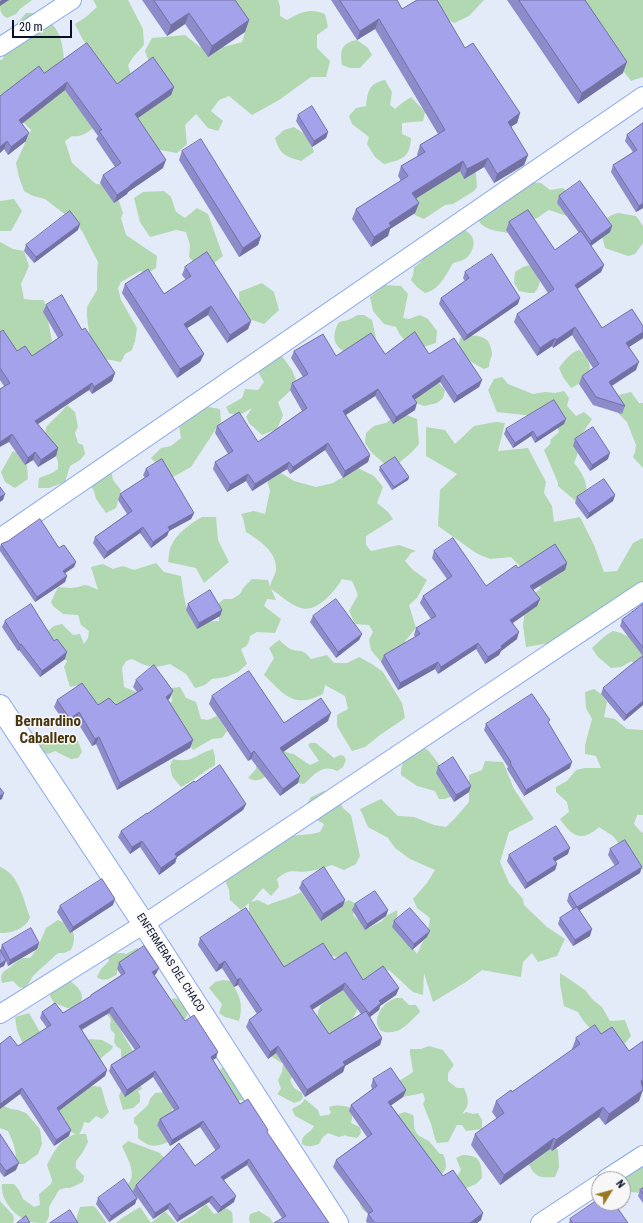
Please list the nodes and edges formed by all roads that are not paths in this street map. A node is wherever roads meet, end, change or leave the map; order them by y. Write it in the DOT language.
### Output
graph roads {
  1 [pos="72,0"];
  2 [pos="0,47"];
  3 [pos="643,96"];
  4 [pos="0,538"];
  5 [pos="643,591"];
  6 [pos="0,706"];
  7 [pos="144,924"];
  8 [pos="0,1014"];
  9 [pos="643,1155"];
  10 [pos="618,1171"];
  11 [pos="591,1189"];
  12 [pos="337,1223"];
  13 [pos="540,1223"];
  1 -- 2 [label="street"];
  3 -- 4 [label="street"];
  5 -- 7 [label="street"];
  6 -- 7 [label="main road, ENFERMERAS DEL CHACO"];
  7 -- 8 [label="street"];
  7 -- 12 [label="main road, ENFERMERAS DEL CHACO"];
  9 -- 10 [label="street"];
  11 -- 13 [label="street"];
}
